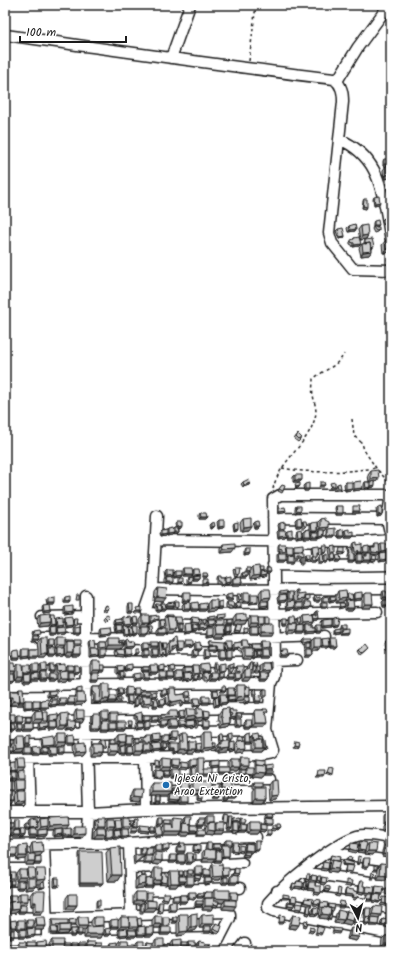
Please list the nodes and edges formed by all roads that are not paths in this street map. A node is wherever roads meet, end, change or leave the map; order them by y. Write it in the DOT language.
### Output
graph roads {
  1 [pos="190,5"];
  2 [pos="389,5"];
  3 [pos="5,35"];
  4 [pos="171,58"];
  5 [pos="337,81"];
  6 [pos="339,139"];
  7 [pos="389,216"];
  8 [pos="391,241"];
  9 [pos="391,270"];
  10 [pos="391,496"];
  11 [pos="157,516"];
  12 [pos="273,518"];
  13 [pos="387,519"];
  14 [pos="391,537"];
  15 [pos="157,540"];
  16 [pos="391,540"];
  17 [pos="273,542"];
  18 [pos="273,565"];
  19 [pos="391,565"];
  20 [pos="153,589"];
  21 [pos="274,589"];
  22 [pos="391,590"];
  23 [pos="86,596"];
  24 [pos="377,612"];
  25 [pos="273,613"];
  26 [pos="86,616"];
  27 [pos="41,617"];
  28 [pos="324,636"];
  29 [pos="40,638"];
  30 [pos="86,638"];
  31 [pos="274,638"];
  32 [pos="297,660"];
  33 [pos="5,661"];
  34 [pos="86,661"];
  35 [pos="275,662"];
  36 [pos="271,683"];
  37 [pos="86,685"];
  38 [pos="5,686"];
  39 [pos="268,708"];
  40 [pos="84,710"];
  41 [pos="5,711"];
  42 [pos="267,730"];
  43 [pos="85,733"];
  44 [pos="5,734"];
  45 [pos="87,758"];
  46 [pos="145,758"];
  47 [pos="5,759"];
  48 [pos="28,759"];
  49 [pos="269,779"];
  50 [pos="146,781"];
  51 [pos="391,806"];
  52 [pos="146,809"];
  53 [pos="5,812"];
  54 [pos="30,812"];
  55 [pos="88,812"];
  56 [pos="256,837"];
  57 [pos="391,838"];
  58 [pos="86,843"];
  59 [pos="129,843"];
  60 [pos="44,844"];
  61 [pos="5,845"];
  62 [pos="327,852"];
  63 [pos="391,861"];
  64 [pos="242,863"];
  65 [pos="130,868"];
  66 [pos="5,869"];
  67 [pos="45,869"];
  68 [pos="301,872"];
  69 [pos="391,885"];
  70 [pos="240,888"];
  71 [pos="131,891"];
  72 [pos="278,891"];
  73 [pos="5,892"];
  74 [pos="45,892"];
  75 [pos="391,908"];
  76 [pos="131,915"];
  77 [pos="5,917"];
  78 [pos="47,918"];
  79 [pos="391,934"];
  80 [pos="220,938"];
  81 [pos="5,942"];
  82 [pos="47,946"];
  83 [pos="213,951"];
  1 -- 4 [label="street"];
  2 -- 5 [label="street"];
  3 -- 4 [label="street"];
  4 -- 5 [label="street"];
  5 -- 6 [label="street"];
  6 -- 7 [label="street"];
  6 -- 9 [label="street"];
  7 -- 8 [label="street"];
  10 -- 12 [label="street"];
  10 -- 13 [label="street"];
  11 -- 15 [label="street"];
  12 -- 13 [label="street"];
  12 -- 17 [label="street"];
  13 -- 14 [label="street"];
  15 -- 17 [label="street"];
  15 -- 20 [label="street"];
  16 -- 17 [label="street"];
  17 -- 18 [label="street"];
  18 -- 19 [label="street"];
  18 -- 21 [label="street"];
  20 -- 21 [label="street"];
  20 -- 25 [label="street"];
  21 -- 22 [label="street"];
  21 -- 25 [label="street"];
  23 -- 26 [label="street"];
  24 -- 25 [label="street"];
  25 -- 31 [label="street"];
  26 -- 27 [label="street"];
  26 -- 30 [label="street"];
  28 -- 31 [label="street"];
  29 -- 30 [label="street"];
  30 -- 31 [label="street"];
  30 -- 34 [label="street"];
  31 -- 35 [label="street"];
  32 -- 35 [label="street"];
  33 -- 34 [label="street"];
  34 -- 35 [label="street"];
  34 -- 37 [label="street"];
  35 -- 36 [label="street"];
  36 -- 37 [label="street"];
  36 -- 39 [label="street"];
  37 -- 38 [label="street"];
  37 -- 40 [label="street"];
  39 -- 40 [label="street"];
  39 -- 42 [label="street"];
  40 -- 41 [label="street"];
  40 -- 43 [label="street"];
  42 -- 43 [label="street"];
  42 -- 46 [label="street"];
  43 -- 44 [label="street"];
  43 -- 45 [label="street"];
  45 -- 46 [label="street"];
  45 -- 48 [label="street"];
  45 -- 55 [label="street"];
  46 -- 50 [label="street"];
  47 -- 48 [label="street"];
  48 -- 54 [label="street"];
  49 -- 50 [label="street"];
  50 -- 52 [label="street"];
  51 -- 52 [label="street"];
  52 -- 55 [label="street"];
  53 -- 54 [label="street"];
  54 -- 55 [label="street"];
  55 -- 58 [label="street"];
  56 -- 59 [label="street"];
  57 -- 62 [label="street"];
  58 -- 59 [label="street"];
  58 -- 60 [label="street"];
  59 -- 65 [label="street"];
  60 -- 61 [label="street"];
  60 -- 67 [label="street"];
  62 -- 63 [label="street"];
  62 -- 68 [label="street"];
  64 -- 65 [label="street"];
  65 -- 71 [label="street"];
  66 -- 67 [label="street"];
  67 -- 74 [label="street"];
  68 -- 69 [label="street"];
  68 -- 72 [label="street"];
  70 -- 71 [label="street"];
  71 -- 76 [label="street"];
  72 -- 75 [label="street"];
  72 -- 79 [label="street"];
  73 -- 74 [label="street"];
  74 -- 78 [label="street"];
  76 -- 78 [label="street"];
  76 -- 80 [label="street"];
  77 -- 78 [label="street"];
  78 -- 82 [label="street"];
  80 -- 82 [label="street"];
  80 -- 83 [label="street"];
  81 -- 82 [label="street"];
}
